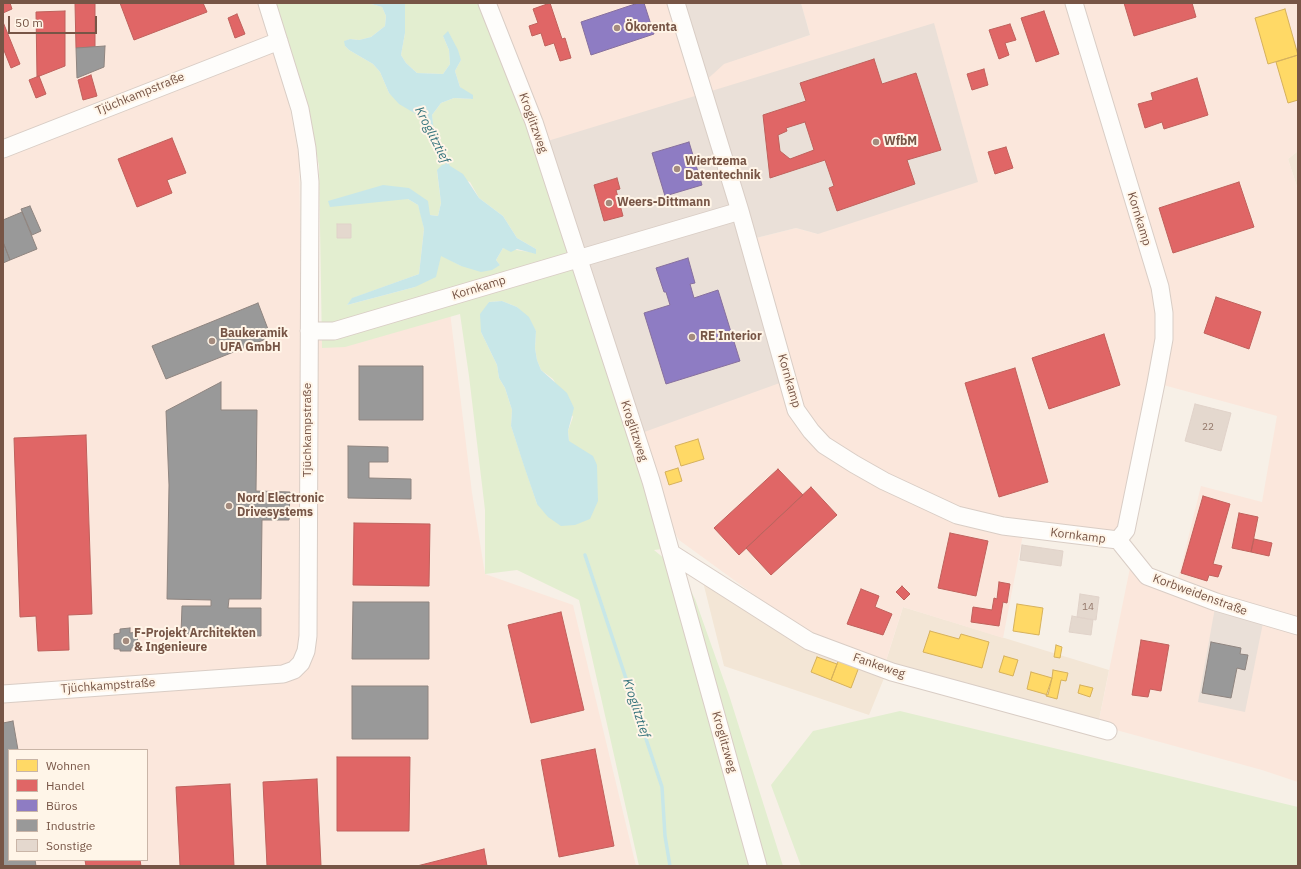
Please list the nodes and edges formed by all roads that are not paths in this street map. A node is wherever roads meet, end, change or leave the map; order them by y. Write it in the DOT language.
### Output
graph roads {
  1 [pos="267,3"];
  2 [pos="487,3"];
  3 [pos="676,3"];
  4 [pos="1074,3"];
  5 [pos="279,41"];
  6 [pos="3,149"];
  7 [pos="740,211"];
  8 [pos="577,258"];
  9 [pos="309,331"];
  10 [pos="1118,540"];
  11 [pos="671,553"];
  12 [pos="1298,626"];
  13 [pos="3,694"];
  14 [pos="1108,731"];
  15 [pos="758,866"];
  1 -- 5 [label="street, Tjüchkampstraße"];
  2 -- 8 [label="street, Kroglitzweg"];
  3 -- 7 [label="street, Kornkamp"];
  4 -- 10 [label="street, Kornkamp"];
  5 -- 6 [label="street, Tjüchkampstraße"];
  5 -- 9 [label="street, Tjüchkampstraße"];
  7 -- 8 [label="street, Kornkamp"];
  7 -- 10 [label="street, Kornkamp"];
  8 -- 9 [label="street, Kornkamp"];
  8 -- 11 [label="street, Kroglitzweg"];
  9 -- 13 [label="street, Tjüchkampstraße"];
  10 -- 12 [label="street, Korbweidenstraße"];
  11 -- 14 [label="street, Fankeweg"];
  11 -- 15 [label="street, Kroglitzweg"];
}
